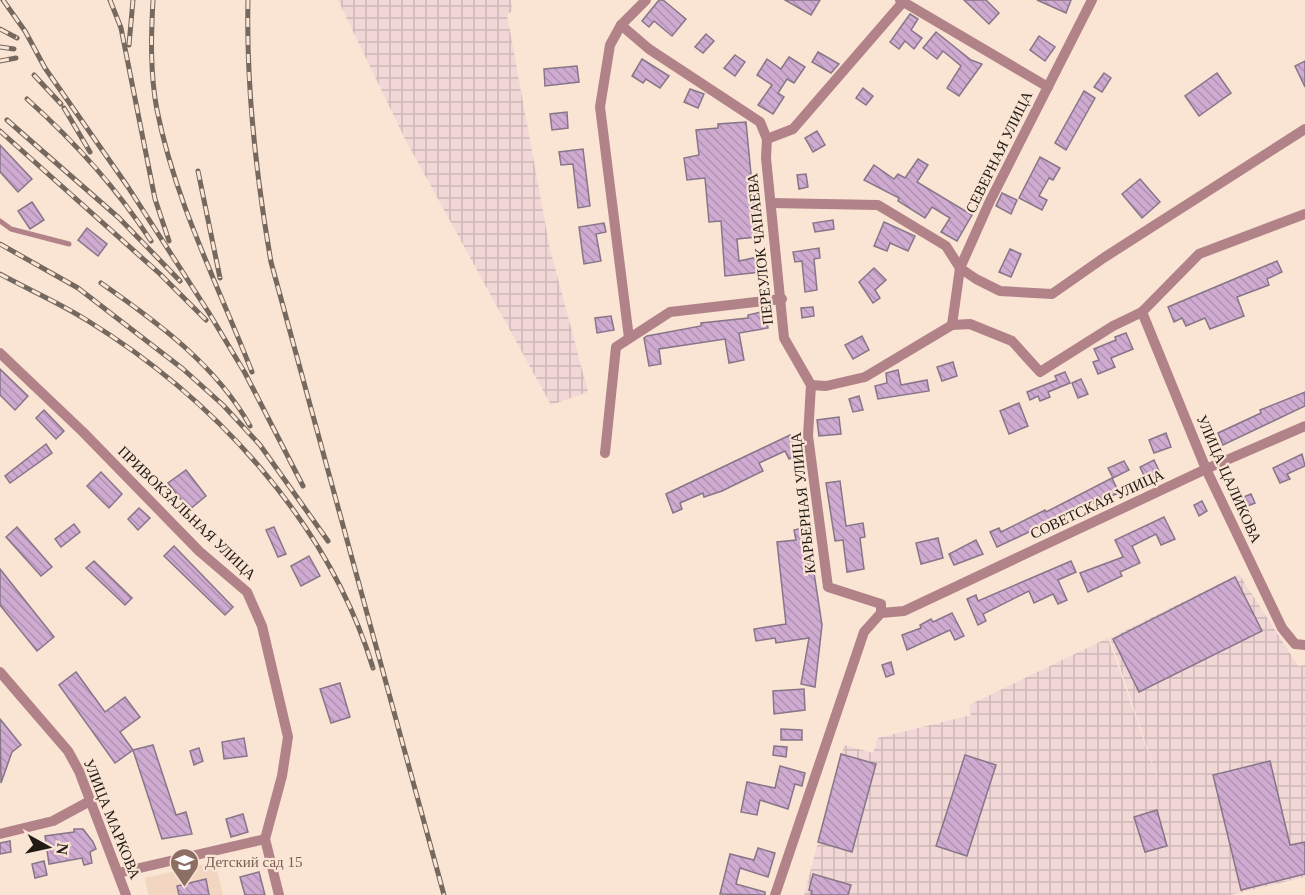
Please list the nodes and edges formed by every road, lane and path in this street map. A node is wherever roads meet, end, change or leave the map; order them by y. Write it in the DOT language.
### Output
graph roads {
  1 [pos="646,0"];
  2 [pos="1092,0"];
  3 [pos="902,1"];
  4 [pos="621,25"];
  5 [pos="1048,87"];
  6 [pos="1305,129"];
  7 [pos="767,139"];
  8 [pos="771,203"];
  9 [pos="1305,214"];
  10 [pos="0,220"];
  11 [pos="69,244"];
  12 [pos="960,268"];
  13 [pos="782,299"];
  14 [pos="1142,312"];
  15 [pos="952,325"];
  16 [pos="629,339"];
  17 [pos="0,353"];
  18 [pos="811,384"];
  19 [pos="1305,426"];
  20 [pos="605,453"];
  21 [pos="1206,469"];
  22 [pos="880,613"];
  23 [pos="1305,645"];
  24 [pos="0,672"];
  25 [pos="90,801"];
  26 [pos="0,834"];
  27 [pos="265,839"];
  28 [pos="118,873"];
  29 [pos="126,895"];
  30 [pos="279,895"];
  31 [pos="775,895"];
  1 -- 4 [label="street"];
  2 -- 5 [label="street, СЕВЕРНАЯ УЛИЦА"];
  3 -- 5 [label="street"];
  3 -- 7 [label="street"];
  4 -- 7 [label="street"];
  4 -- 16 [label="street"];
  5 -- 12 [label="street, СЕВЕРНАЯ УЛИЦА"];
  6 -- 12 [label="street"];
  7 -- 8 [label="street, ПЕРЕУЛОК ЧАПАЕВА"];
  8 -- 12 [label="street"];
  8 -- 13 [label="street, ПЕРЕУЛОК ЧАПАЕВА"];
  9 -- 14 [label="street"];
  10 -- 11 [label="lane"];
  12 -- 15 [label="street, СЕВЕРНАЯ УЛИЦА"];
  13 -- 16 [label="street"];
  13 -- 18 [label="street, ПЕРЕУЛОК ЧАПАЕВА"];
  14 -- 15 [label="street"];
  14 -- 21 [label="street, УЛИЦА ЦАЛИКОВА"];
  15 -- 18 [label="street"];
  16 -- 20 [label="street"];
  17 -- 27 [label="street, ПРИВОКЗАЛЬНАЯ УЛИЦА"];
  18 -- 22 [label="street, КАРЬЕРНАЯ УЛИЦА"];
  19 -- 21 [label="street, СОВЕТСКАЯ УЛИЦА"];
  21 -- 22 [label="street, СОВЕТСКАЯ УЛИЦА"];
  21 -- 23 [label="street, УЛИЦА ЦАЛИКОВА"];
  22 -- 31 [label="street"];
  24 -- 25 [label="street, УЛИЦА МАРКОВА"];
  25 -- 26 [label="street"];
  25 -- 28 [label="street, УЛИЦА МАРКОВА"];
  27 -- 28 [label="street"];
  27 -- 30 [label="street, ПРИВОКЗАЛЬНАЯ УЛИЦА"];
  28 -- 29 [label="street, УЛИЦА МАРКОВА"];
}
